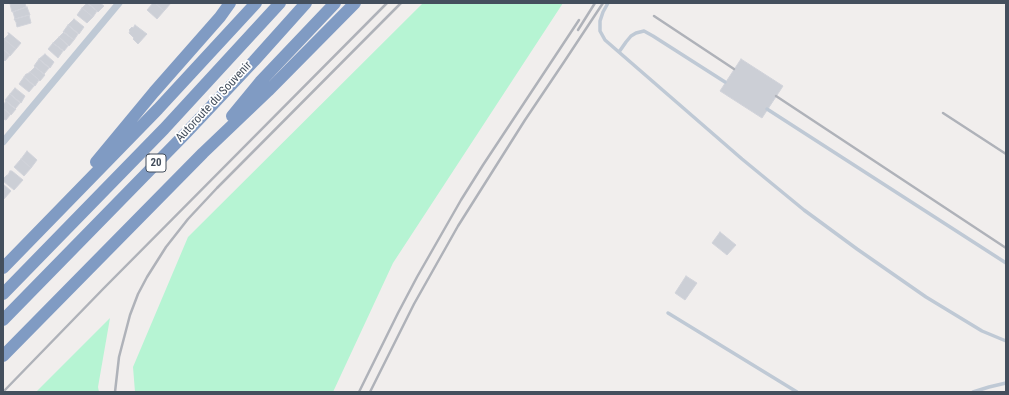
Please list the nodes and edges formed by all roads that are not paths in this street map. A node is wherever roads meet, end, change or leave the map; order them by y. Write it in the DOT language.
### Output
graph roads {
  1 [pos="119,3"];
  2 [pos="230,3"];
  3 [pos="256,3"];
  4 [pos="280,3"];
  5 [pos="306,3"];
  6 [pos="335,3"];
  7 [pos="355,3"];
  8 [pos="608,3"];
  9 [pos="619,52"];
  10 [pos="725,82"];
  11 [pos="767,109"];
  12 [pos="3,142"];
  13 [pos="203,153"];
  14 [pos="50,219"];
  15 [pos="1006,263"];
  16 [pos="3,268"];
  17 [pos="3,294"];
  18 [pos="668,313"];
  19 [pos="3,320"];
  20 [pos="1006,341"];
  21 [pos="3,356"];
  22 [pos="1006,383"];
  23 [pos="989,387"];
  24 [pos="797,392"];
  25 [pos="973,392"];
  26 [pos="984,392"];
  1 -- 12 [label="street"];
  2 -- 14 [label="highway"];
  3 -- 14 [label="highway"];
  4 -- 17 [label="highway, Autoroute du Souvenir / 20"];
  5 -- 19 [label="highway, Autoroute du Souvenir / 20"];
  6 -- 13 [label="highway"];
  7 -- 13 [label="highway"];
  8 -- 9 [label="lane"];
  9 -- 10 [label="lane"];
  9 -- 20 [label="lane"];
  11 -- 15 [label="lane"];
  13 -- 21 [label="highway"];
  14 -- 16 [label="highway"];
  18 -- 24 [label="lane"];
  22 -- 23 [label="lane"];
  23 -- 25 [label="lane"];
  23 -- 26 [label="lane"];
}
